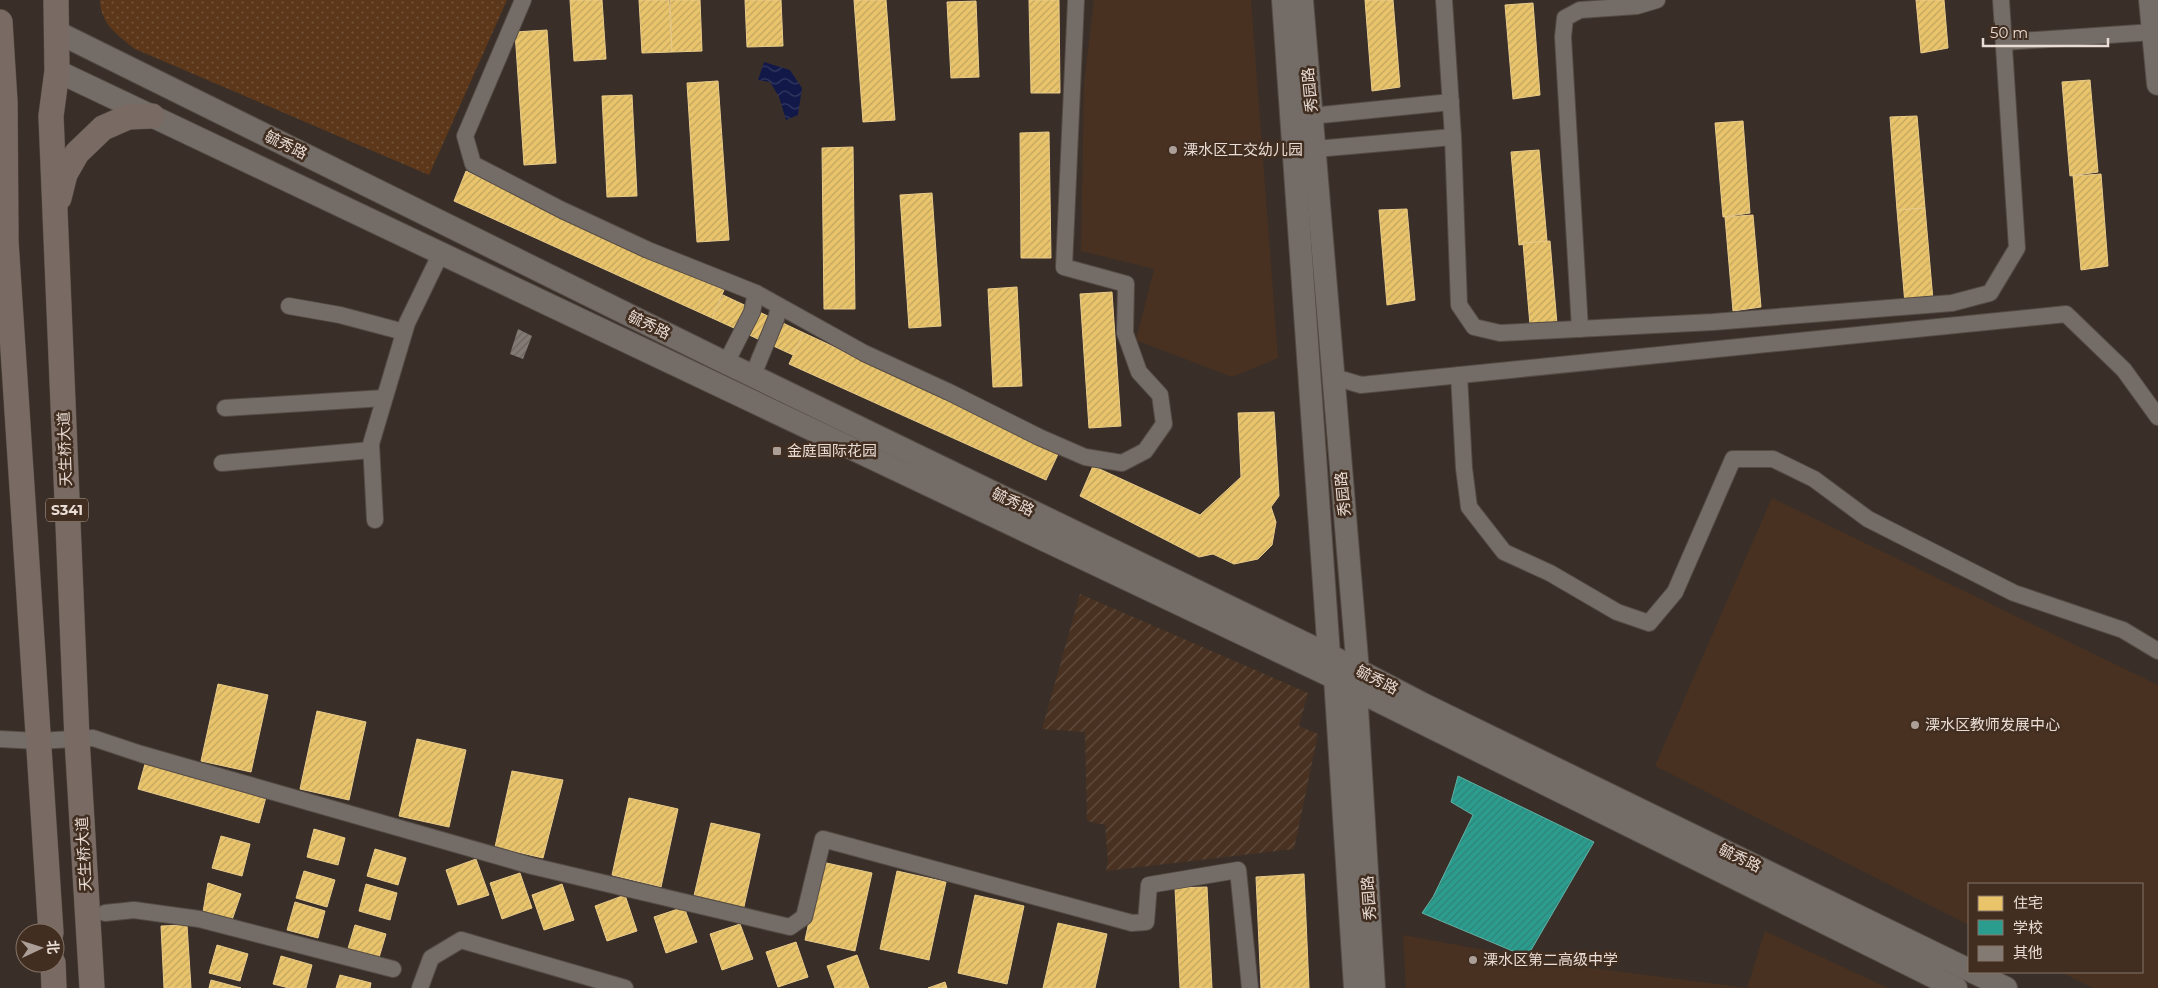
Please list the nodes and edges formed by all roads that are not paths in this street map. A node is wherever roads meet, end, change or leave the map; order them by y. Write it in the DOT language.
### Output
graph roads {
  1 [pos="56,0"];
  2 [pos="523,0"];
  3 [pos="1076,0"];
  4 [pos="1283,0"];
  5 [pos="1302,0"];
  6 [pos="1444,0"];
  7 [pos="1657,0"];
  8 [pos="2001,0"];
  9 [pos="2150,0"];
  10 [pos="0,22"];
  11 [pos="57,32"];
  12 [pos="2153,32"];
  13 [pos="2005,42"];
  14 [pos="57,71"];
  15 [pos="2158,84"];
  16 [pos="1451,102"];
  17 [pos="152,116"];
  18 [pos="1302,116"];
  19 [pos="1453,137"];
  20 [pos="1304,150"];
  21 [pos="55,215"];
  22 [pos="441,254"];
  23 [pos="756,293"];
  24 [pos="289,306"];
  25 [pos="779,306"];
  26 [pos="1580,329"];
  27 [pos="404,332"];
  28 [pos="726,363"];
  29 [pos="753,375"];
  30 [pos="1458,375"];
  31 [pos="1334,377"];
  32 [pos="384,398"];
  33 [pos="226,408"];
  34 [pos="2158,417"];
  35 [pos="371,450"];
  36 [pos="222,463"];
  37 [pos="375,520"];
  38 [pos="2158,651"];
  39 [pos="1329,655"];
  40 [pos="1334,678"];
  41 [pos="1357,681"];
  42 [pos="0,739"];
  43 [pos="77,739"];
  44 [pos="37,741"];
  45 [pos="105,913"];
  46 [pos="49,923"];
  47 [pos="394,970"];
  48 [pos="1968,970"];
  49 [pos="53,973"];
  50 [pos="1975,973"];
  51 [pos="54,988"];
  52 [pos="92,988"];
  53 [pos="420,988"];
  54 [pos="625,988"];
  55 [pos="1250,988"];
  56 [pos="1356,988"];
  57 [pos="1374,988"];
  58 [pos="1956,988"];
  59 [pos="2006,988"];
  1 -- 11 [label="main road, 天生桥大道"];
  2 -- 23 [label="street"];
  3 -- 25 [label="street"];
  4 -- 18 [label="street, 秀园路"];
  5 -- 18 [label="street, 秀园路"];
  6 -- 16 [label="street"];
  7 -- 26 [label="street"];
  8 -- 13 [label="street"];
  9 -- 12 [label="street"];
  10 -- 44 [label="main road, S341"];
  11 -- 14 [label="main road, 天生桥大道 / S341"];
  11 -- 28 [label="street, 毓秀路"];
  12 -- 13 [label="street"];
  12 -- 15 [label="street"];
  13 -- 26 [label="street"];
  14 -- 17 [label="street, 毓秀路"];
  14 -- 21 [label="main road, 天生桥大道 / S341"];
  16 -- 18 [label="street"];
  16 -- 19 [label="street"];
  17 -- 21 [label="main road"];
  17 -- 22 [label="street, 毓秀路"];
  18 -- 20 [label="street, 秀园路"];
  19 -- 20 [label="street"];
  19 -- 26 [label="street"];
  20 -- 31 [label="street, 秀园路"];
  20 -- 39 [label="street, 秀园路"];
  21 -- 43 [label="main road, 天生桥大道 / S341"];
  22 -- 27 [label="street"];
  22 -- 40 [label="street, 毓秀路"];
  23 -- 25 [label="street"];
  23 -- 28 [label="street"];
  24 -- 27 [label="street"];
  25 -- 29 [label="street"];
  27 -- 32 [label="street"];
  28 -- 29 [label="street, 毓秀路"];
  29 -- 39 [label="street, 毓秀路"];
  30 -- 31 [label="street"];
  30 -- 34 [label="street"];
  30 -- 38 [label="street"];
  31 -- 41 [label="street, 秀园路"];
  32 -- 33 [label="street"];
  32 -- 35 [label="street"];
  35 -- 36 [label="street"];
  35 -- 37 [label="street"];
  39 -- 40 [label="street, 秀园路"];
  39 -- 41 [label="street, 毓秀路"];
  40 -- 41 [label="street, 毓秀路"];
  40 -- 56 [label="street, 秀园路"];
  41 -- 48 [label="street, 毓秀路"];
  41 -- 57 [label="street, 秀园路"];
  41 -- 58 [label="street, 毓秀路"];
  42 -- 44 [label="street"];
  43 -- 44 [label="street"];
  43 -- 52 [label="main road, 天生桥大道 / S341"];
  43 -- 55 [label="street"];
  44 -- 46 [label="main road, S341"];
  45 -- 47 [label="street"];
  49 -- 51 [label="main road"];
  50 -- 59 [label="street, 毓秀路"];
  53 -- 54 [label="street"];
}
